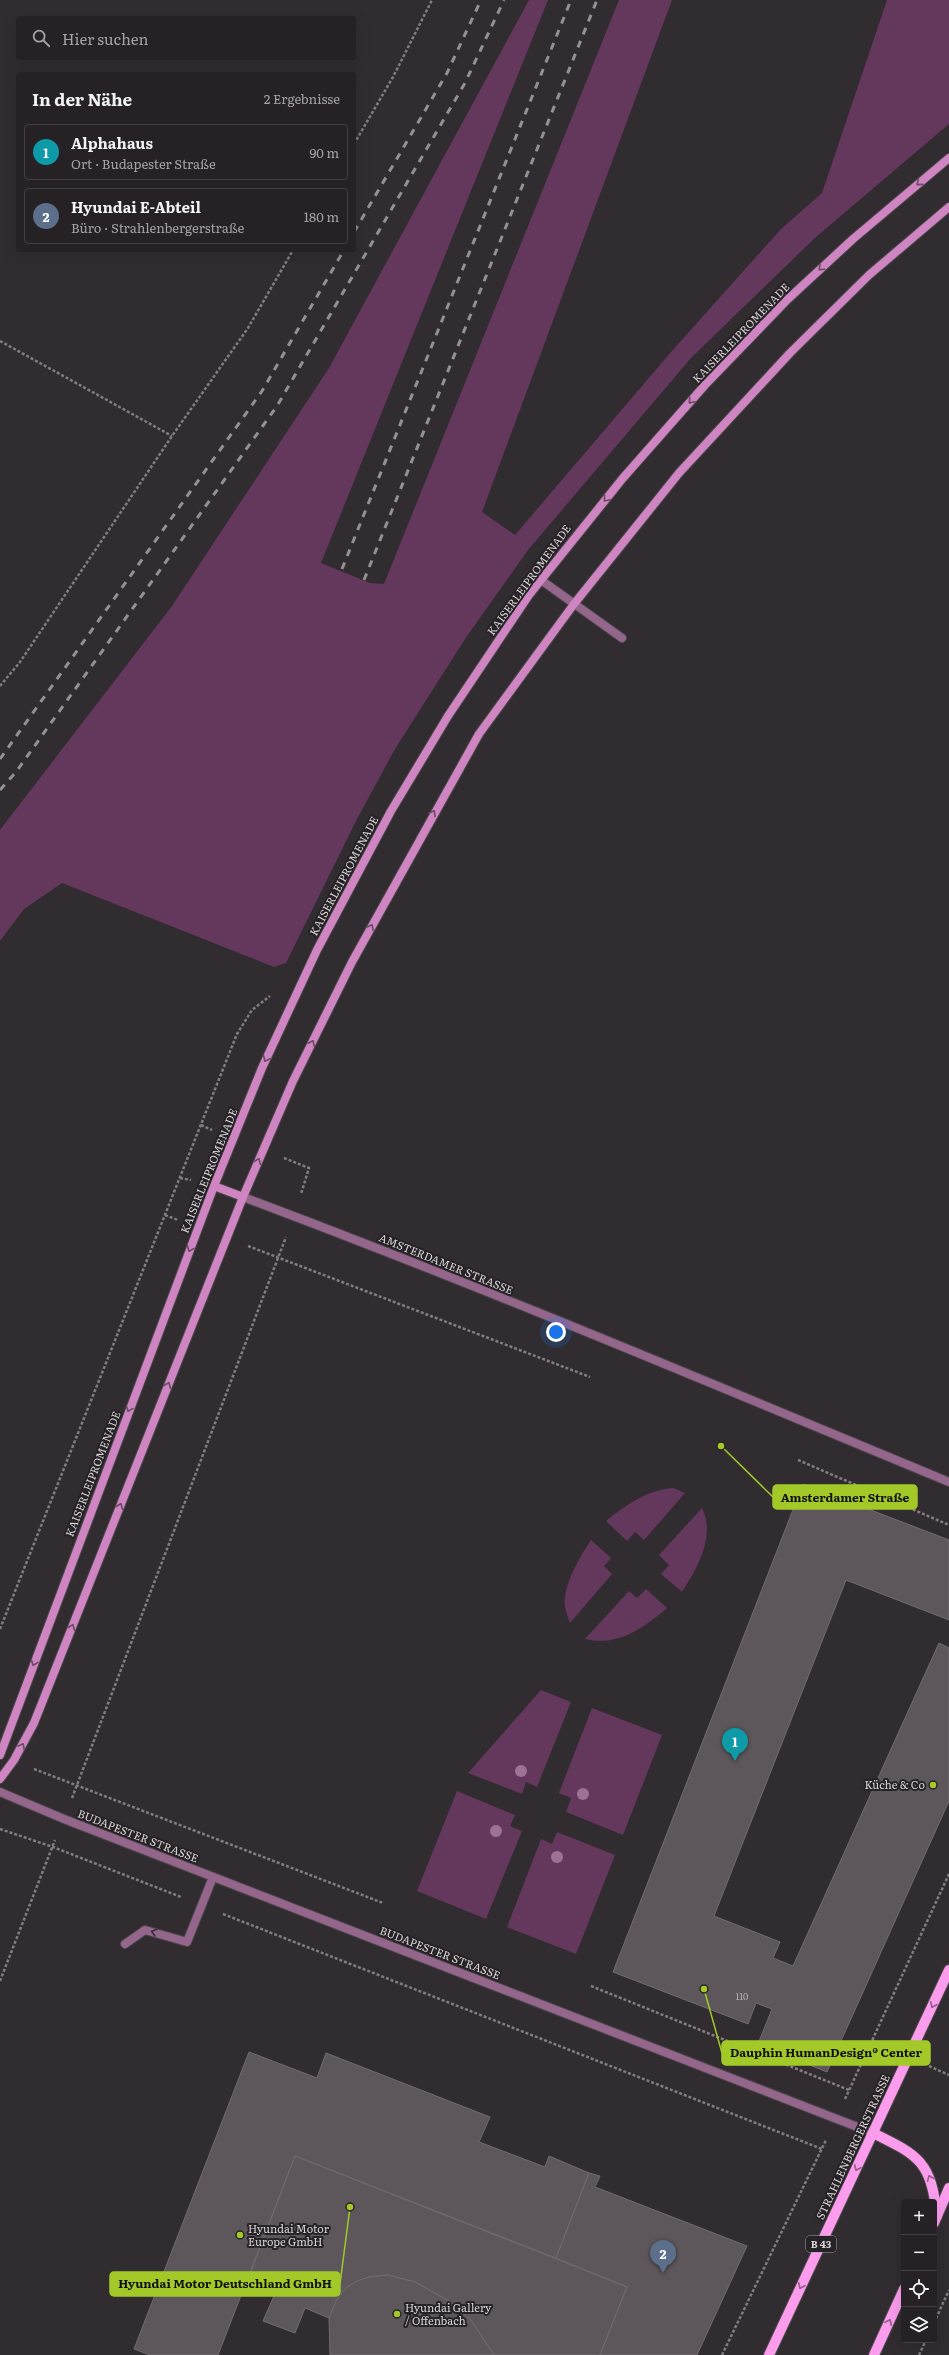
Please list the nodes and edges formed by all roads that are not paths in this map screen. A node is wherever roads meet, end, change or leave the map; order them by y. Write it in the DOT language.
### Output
graph roads {
  1 [pos="949,158"];
  2 [pos="949,207"];
  3 [pos="541,580"];
  4 [pos="574,604"];
  5 [pos="622,638"];
  6 [pos="214,1186"];
  7 [pos="243,1197"];
  8 [pos="949,1482"];
  9 [pos="0,1755"];
  10 [pos="0,1779"];
  11 [pos="0,1792"];
  12 [pos="213,1877"];
  13 [pos="125,1944"];
  14 [pos="949,1970"];
  15 [pos="873,2133"];
  16 [pos="949,2188"];
  17 [pos="934,2199"];
  18 [pos="937,2215"];
  19 [pos="901,2296"];
  20 [pos="769,2355"];
  21 [pos="874,2355"];
  1 -- 3 [label="main road, KAISERLEIPROMENADE, one-way"];
  2 -- 4 [label="main road"];
  3 -- 4 [label="street"];
  3 -- 6 [label="main road, KAISERLEIPROMENADE, one-way"];
  4 -- 5 [label="street"];
  7 -- 4 [label="main road, one-way"];
  6 -- 7 [label="main road"];
  6 -- 9 [label="main road, KAISERLEIPROMENADE, one-way"];
  7 -- 8 [label="street, AMSTERDAMER STRASSE"];
  10 -- 7 [label="main road, one-way"];
  11 -- 12 [label="street, BUDAPESTER STRASSE"];
  12 -- 13 [label="street, one-way"];
  12 -- 15 [label="street, BUDAPESTER STRASSE"];
  14 -- 15 [label="main road, STRAHLENBERGERSTRASSE / B 43, one-way"];
  17 -- 15 [label="main road, one-way"];
  15 -- 20 [label="main road, STRAHLENBERGERSTRASSE / B 43, one-way"];
  16 -- 18 [label="main road"];
  21 -- 19 [label="main road, one-way"];
}
